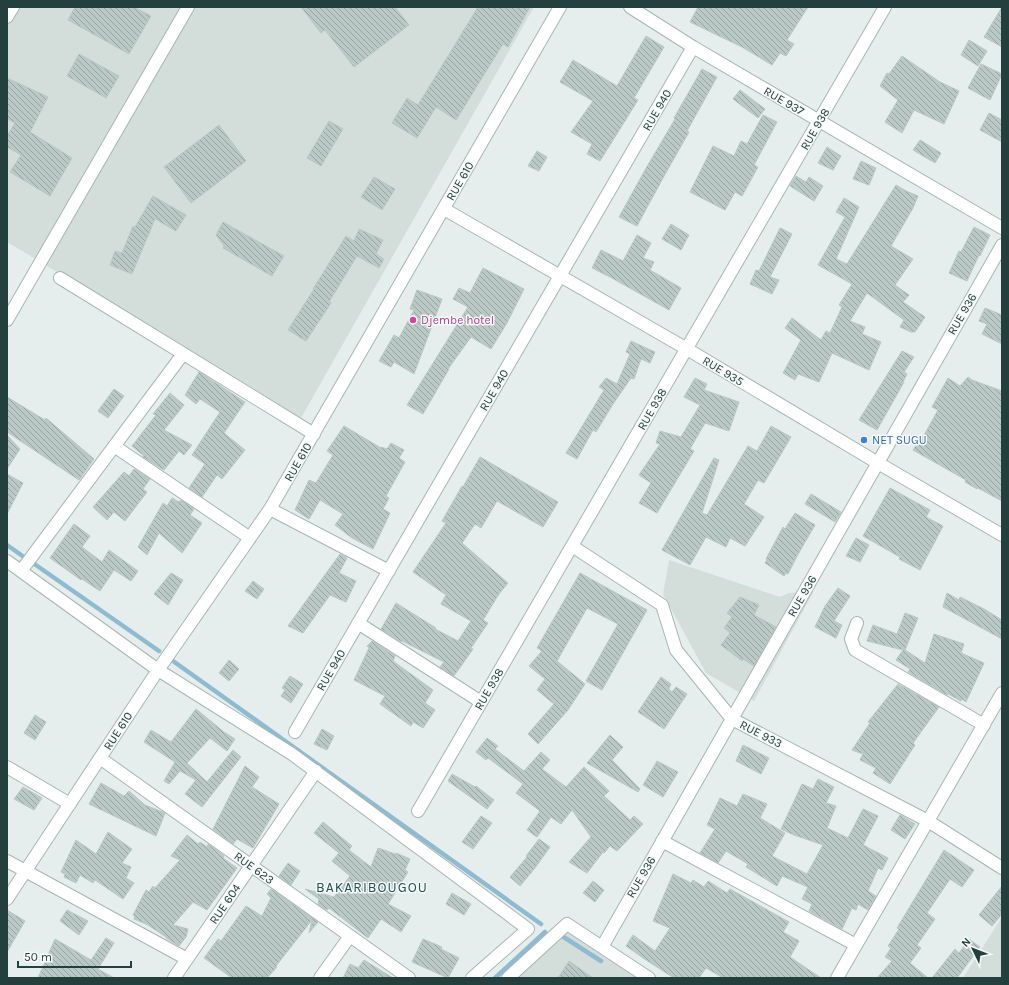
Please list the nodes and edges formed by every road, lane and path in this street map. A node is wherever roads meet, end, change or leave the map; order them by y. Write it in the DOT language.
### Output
graph roads {
  1 [pos="13,7"];
  2 [pos="188,7"];
  3 [pos="560,7"];
  4 [pos="630,7"];
  5 [pos="885,7"];
  6 [pos="7,17"];
  7 [pos="693,47"];
  8 [pos="819,121"];
  9 [pos="444,209"];
  10 [pos="1002,228"];
  11 [pos="1002,245"];
  12 [pos="560,276"];
  13 [pos="60,278"];
  14 [pos="7,320"];
  15 [pos="687,349"];
  16 [pos="183,354"];
  17 [pos="314,434"];
  18 [pos="114,446"];
  19 [pos="878,463"];
  20 [pos="270,509"];
  21 [pos="1002,535"];
  22 [pos="250,538"];
  23 [pos="572,546"];
  24 [pos="7,561"];
  25 [pos="21,571"];
  26 [pos="389,571"];
  27 [pos="358,623"];
  28 [pos="857,623"];
  29 [pos="158,670"];
  30 [pos="1002,693"];
  31 [pos="481,702"];
  32 [pos="732,719"];
  33 [pos="984,725"];
  34 [pos="295,732"];
  35 [pos="100,758"];
  36 [pos="7,767"];
  37 [pos="316,772"];
  38 [pos="70,804"];
  39 [pos="418,811"];
  40 [pos="928,821"];
  41 [pos="662,841"];
  42 [pos="7,861"];
  43 [pos="251,866"];
  44 [pos="1002,868"];
  45 [pos="25,872"];
  46 [pos="7,899"];
  47 [pos="350,936"];
  48 [pos="856,945"];
  49 [pos="602,947"];
  50 [pos="187,959"];
  51 [pos="174,978"];
  52 [pos="320,978"];
  53 [pos="409,978"];
  54 [pos="472,978"];
  55 [pos="508,978"];
  56 [pos="649,978"];
  57 [pos="837,978"];
  1 -- 6 [label="street"];
  2 -- 14 [label="street"];
  3 -- 9 [label="street, RUE 610"];
  4 -- 7 [label="street, RUE 937"];
  5 -- 8 [label="street, RUE 938"];
  7 -- 8 [label="street, RUE 937"];
  7 -- 12 [label="street, RUE 940"];
  8 -- 10 [label="street, RUE 937"];
  8 -- 15 [label="street, RUE 938"];
  9 -- 12 [label="street, RUE 935"];
  9 -- 17 [label="street, RUE 610"];
  11 -- 19 [label="street, RUE 936"];
  12 -- 15 [label="street, RUE 935"];
  12 -- 26 [label="street, RUE 940"];
  13 -- 16 [label="street"];
  15 -- 19 [label="street, RUE 935"];
  15 -- 23 [label="street, RUE 938"];
  16 -- 17 [label="street"];
  16 -- 18 [label="street"];
  17 -- 20 [label="street, RUE 610"];
  18 -- 22 [label="street"];
  18 -- 25 [label="street"];
  19 -- 21 [label="street, RUE 935"];
  19 -- 32 [label="street, RUE 936"];
  20 -- 22 [label="street, RUE 610"];
  20 -- 26 [label="street"];
  22 -- 29 [label="street, RUE 610"];
  23 -- 31 [label="street, RUE 938"];
  23 -- 32 [label="street, RUE 933"];
  24 -- 25 [label="street"];
  25 -- 29 [label="street"];
  26 -- 27 [label="street, RUE 940"];
  27 -- 31 [label="street"];
  27 -- 34 [label="street, RUE 940"];
  28 -- 33 [label="street"];
  29 -- 35 [label="street, RUE 610"];
  29 -- 37 [label="street"];
  30 -- 33 [label="street"];
  31 -- 39 [label="street, RUE 938"];
  32 -- 40 [label="street, RUE 933"];
  32 -- 41 [label="street, RUE 936"];
  33 -- 40 [label="street"];
  35 -- 38 [label="street, RUE 610"];
  35 -- 43 [label="street, RUE 623"];
  36 -- 38 [label="street"];
  37 -- 43 [label="street, RUE 604"];
  37 -- 54 [label="street"];
  38 -- 45 [label="street, RUE 610"];
  40 -- 44 [label="street, RUE 933"];
  40 -- 48 [label="street"];
  41 -- 48 [label="street"];
  41 -- 49 [label="street, RUE 936"];
  42 -- 45 [label="street"];
  43 -- 47 [label="street, RUE 623"];
  43 -- 50 [label="street, RUE 604"];
  45 -- 46 [label="street, RUE 610"];
  45 -- 50 [label="street"];
  47 -- 52 [label="street"];
  47 -- 53 [label="street, RUE 623"];
  48 -- 57 [label="street"];
  49 -- 55 [label="street"];
  49 -- 56 [label="street"];
  50 -- 51 [label="street, RUE 604"];
}
